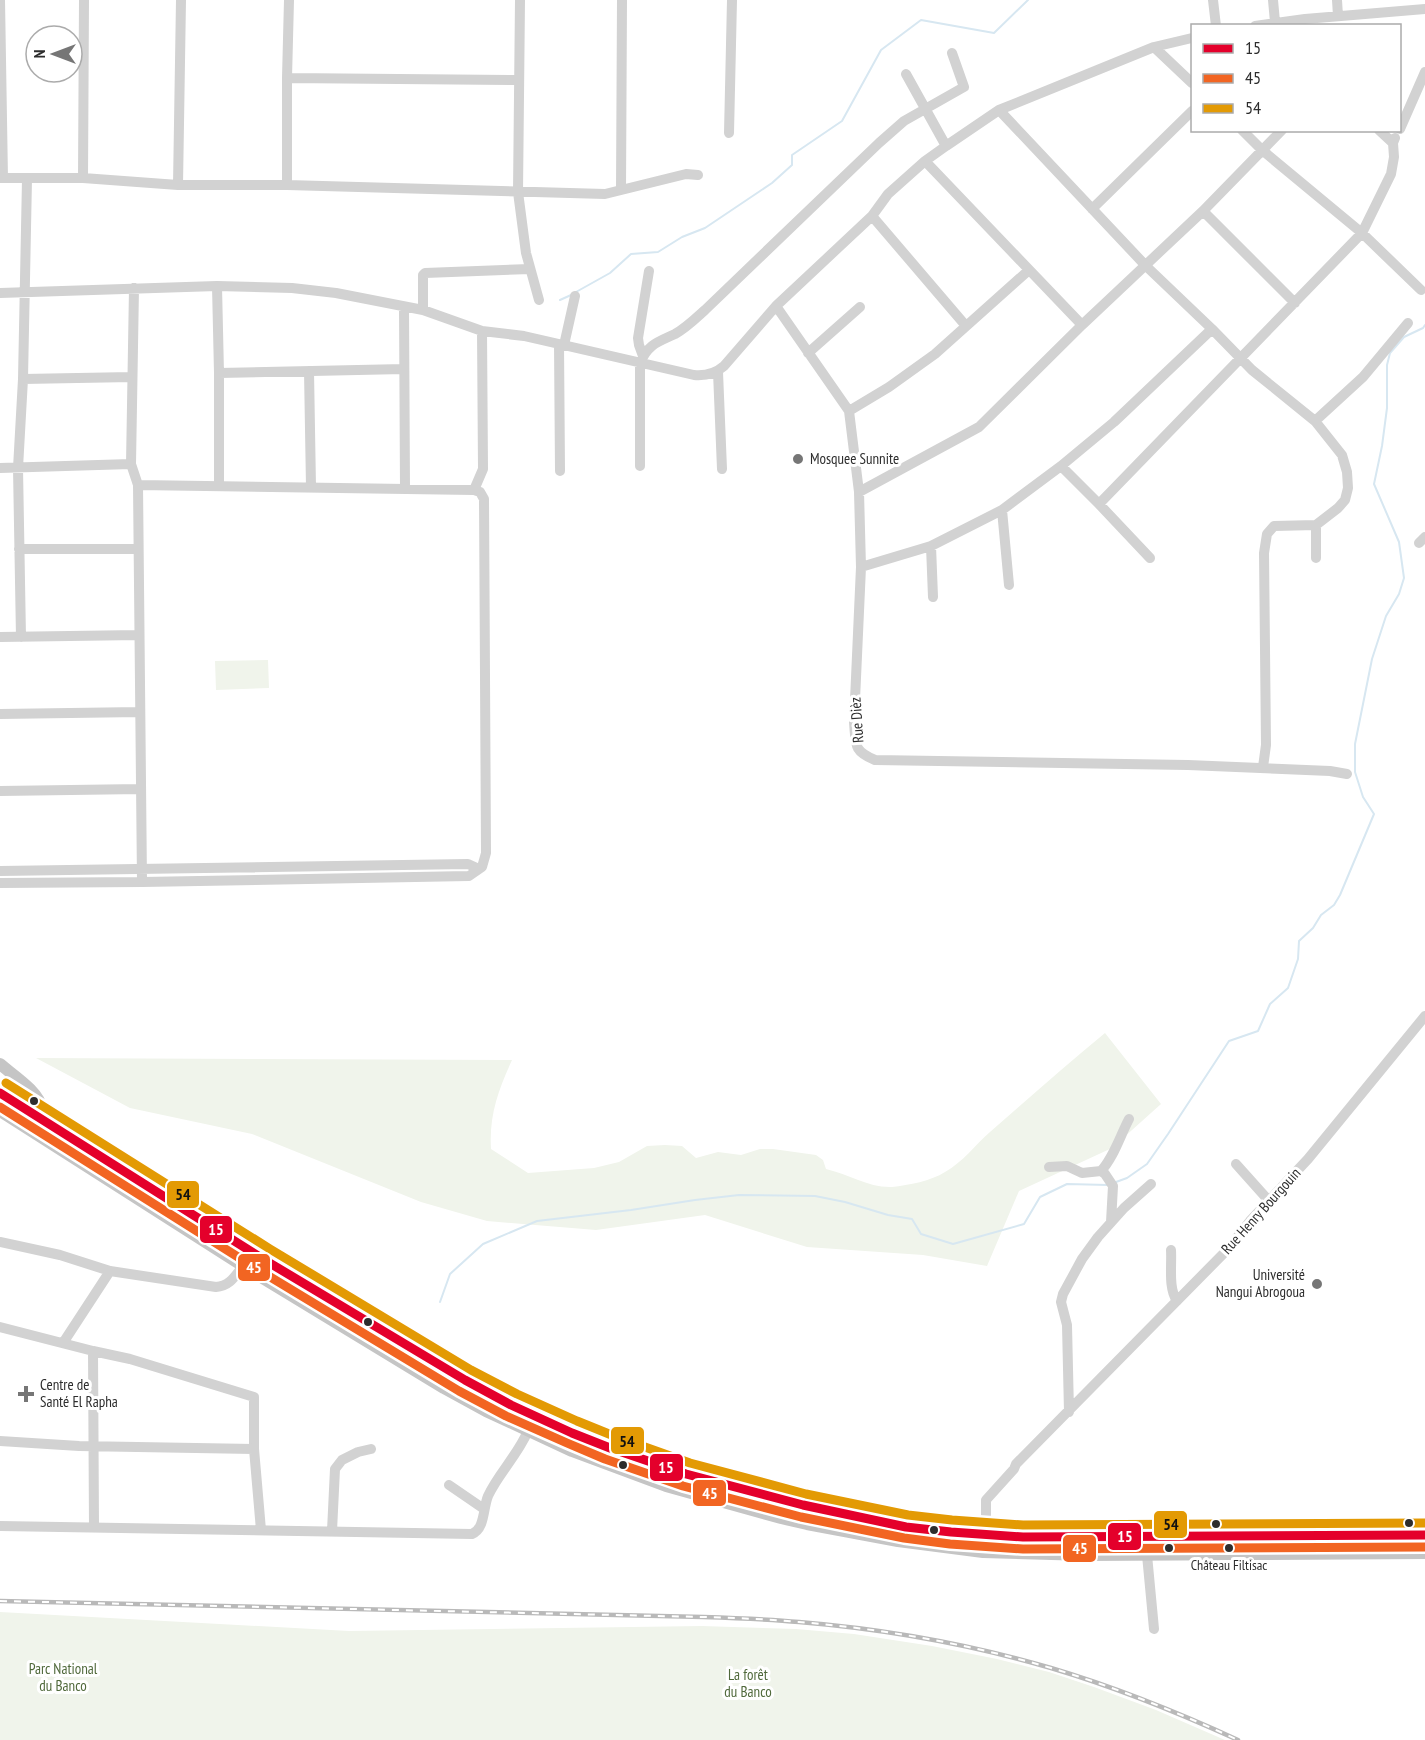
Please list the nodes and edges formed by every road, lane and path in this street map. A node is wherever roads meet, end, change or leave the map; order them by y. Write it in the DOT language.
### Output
graph roads {
  1 [pos="0,0"];
  2 [pos="84,0"];
  3 [pos="180,0"];
  4 [pos="290,0"];
  5 [pos="519,0"];
  6 [pos="622,0"];
  7 [pos="732,0"];
  8 [pos="1213,0"];
  9 [pos="1273,0"];
  10 [pos="1337,0"];
  11 [pos="1425,9"];
  12 [pos="1338,16"];
  13 [pos="1216,24"];
  14 [pos="1266,24"];
  15 [pos="1191,38"];
  16 [pos="1154,47"];
  17 [pos="951,53"];
  18 [pos="1425,72"];
  19 [pos="906,74"];
  20 [pos="287,78"];
  21 [pos="519,80"];
  22 [pos="1191,82"];
  23 [pos="924,108"];
  24 [pos="999,110"];
  25 [pos="1191,112"];
  26 [pos="1401,126"];
  27 [pos="1244,132"];
  28 [pos="1280,132"];
  29 [pos="1381,132"];
  30 [pos="1398,132"];
  31 [pos="729,133"];
  32 [pos="1393,143"];
  33 [pos="946,146"];
  34 [pos="1263,150"];
  35 [pos="925,161"];
  36 [pos="698,175"];
  37 [pos="1,178"];
  38 [pos="82,178"];
  39 [pos="27,179"];
  40 [pos="178,185"];
  41 [pos="287,185"];
  42 [pos="621,190"];
  43 [pos="518,192"];
  44 [pos="1092,209"];
  45 [pos="1203,211"];
  46 [pos="872,216"];
  47 [pos="1362,234"];
  48 [pos="1146,266"];
  49 [pos="530,269"];
  50 [pos="1029,270"];
  51 [pos="649,271"];
  52 [pos="217,286"];
  53 [pos="134,288"];
  54 [pos="1421,290"];
  55 [pos="0,293"];
  56 [pos="24,293"];
  57 [pos="575,296"];
  58 [pos="539,300"];
  59 [pos="1295,303"];
  60 [pos="776,306"];
  61 [pos="404,307"];
  62 [pos="860,307"];
  63 [pos="423,310"];
  64 [pos="1408,323"];
  65 [pos="1083,325"];
  66 [pos="966,327"];
  67 [pos="1212,328"];
  68 [pos="482,331"];
  69 [pos="561,344"];
  70 [pos="808,353"];
  71 [pos="641,359"];
  72 [pos="1241,359"];
  73 [pos="404,369"];
  74 [pos="309,371"];
  75 [pos="718,372"];
  76 [pos="219,373"];
  77 [pos="132,377"];
  78 [pos="23,379"];
  79 [pos="849,411"];
  80 [pos="1315,421"];
  81 [pos="131,464"];
  82 [pos="640,466"];
  83 [pos="1061,466"];
  84 [pos="0,468"];
  85 [pos="18,468"];
  86 [pos="722,469"];
  87 [pos="560,471"];
  88 [pos="138,485"];
  89 [pos="219,486"];
  90 [pos="311,488"];
  91 [pos="405,489"];
  92 [pos="474,490"];
  93 [pos="860,492"];
  94 [pos="1099,504"];
  95 [pos="1002,510"];
  96 [pos="1316,525"];
  97 [pos="931,546"];
  98 [pos="19,549"];
  99 [pos="138,549"];
  100 [pos="1150,558"];
  101 [pos="1316,558"];
  102 [pos="861,567"];
  103 [pos="1009,585"];
  104 [pos="933,597"];
  105 [pos="139,635"];
  106 [pos="0,637"];
  107 [pos="21,637"];
  108 [pos="140,712"];
  109 [pos="0,714"];
  110 [pos="1263,767"];
  111 [pos="1347,774"];
  112 [pos="141,789"];
  113 [pos="0,791"];
  114 [pos="142,868"];
  115 [pos="479,869"];
  116 [pos="0,871"];
  117 [pos="142,882"];
  118 [pos="0,883"];
  119 [pos="1425,1016"];
  120 [pos="0,1064"];
  121 [pos="0,1093"];
  122 [pos="0,1112"];
  123 [pos="39,1118"];
  124 [pos="1129,1119"];
  125 [pos="1236,1164"];
  126 [pos="1049,1167"];
  127 [pos="1103,1173"];
  128 [pos="1151,1184"];
  129 [pos="1269,1201"];
  130 [pos="1112,1221"];
  131 [pos="0,1242"];
  132 [pos="1171,1250"];
  133 [pos="243,1266"];
  134 [pos="110,1271"];
  135 [pos="1177,1301"];
  136 [pos="0,1327"];
  137 [pos="63,1343"];
  138 [pos="93,1351"];
  139 [pos="1069,1412"];
  140 [pos="528,1431"];
  141 [pos="0,1442"];
  142 [pos="93,1446"];
  143 [pos="255,1449"];
  144 [pos="371,1449"];
  145 [pos="448,1485"];
  146 [pos="484,1509"];
  147 [pos="0,1526"];
  148 [pos="94,1526"];
  149 [pos="261,1530"];
  150 [pos="332,1531"];
  151 [pos="987,1535"];
  152 [pos="1425,1535"];
  153 [pos="1425,1553"];
  154 [pos="1147,1555"];
  155 [pos="1154,1629"];
  1 -- 37 [label="street"];
  2 -- 38 [label="street"];
  3 -- 40 [label="street"];
  4 -- 20 [label="street"];
  5 -- 21 [label="street"];
  6 -- 42 [label="street"];
  7 -- 31 [label="street"];
  8 -- 13 [label="street"];
  9 -- 14 [label="street"];
  10 -- 12 [label="street"];
  11 -- 12 [label="street"];
  12 -- 14 [label="street"];
  15 -- 16 [label="street"];
  16 -- 22 [label="street"];
  16 -- 24 [label="street"];
  17 -- 23 [label="street"];
  18 -- 26 [label="street"];
  19 -- 23 [label="street"];
  20 -- 21 [label="street"];
  20 -- 41 [label="street"];
  21 -- 43 [label="street"];
  23 -- 33 [label="street"];
  23 -- 71 [label="street"];
  24 -- 33 [label="street"];
  24 -- 44 [label="street"];
  25 -- 44 [label="street"];
  27 -- 34 [label="street"];
  28 -- 34 [label="street"];
  29 -- 32 [label="street"];
  30 -- 32 [label="street"];
  32 -- 47 [label="street"];
  33 -- 35 [label="street"];
  34 -- 45 [label="street"];
  34 -- 47 [label="street"];
  35 -- 46 [label="street"];
  35 -- 50 [label="street"];
  36 -- 42 [label="street"];
  37 -- 39 [label="street"];
  38 -- 39 [label="street"];
  38 -- 40 [label="street"];
  39 -- 56 [label="street"];
  40 -- 41 [label="street"];
  41 -- 43 [label="street"];
  42 -- 43 [label="street"];
  43 -- 49 [label="street"];
  44 -- 48 [label="street"];
  45 -- 48 [label="street"];
  45 -- 59 [label="street"];
  46 -- 60 [label="street"];
  46 -- 66 [label="street"];
  47 -- 54 [label="street"];
  47 -- 59 [label="street"];
  48 -- 65 [label="street"];
  48 -- 67 [label="street"];
  49 -- 58 [label="street"];
  49 -- 63 [label="street"];
  50 -- 65 [label="street"];
  50 -- 66 [label="street"];
  51 -- 71 [label="street"];
  52 -- 53 [label="street"];
  52 -- 61 [label="street"];
  52 -- 76 [label="street"];
  53 -- 56 [label="street"];
  53 -- 77 [label="street"];
  55 -- 56 [label="street"];
  56 -- 78 [label="street"];
  57 -- 69 [label="street"];
  59 -- 72 [label="street"];
  60 -- 70 [label="street, Rue Dièz"];
  60 -- 75 [label="street"];
  61 -- 63 [label="street"];
  61 -- 73 [label="street"];
  62 -- 70 [label="street"];
  63 -- 68 [label="street"];
  64 -- 80 [label="street"];
  65 -- 93 [label="street"];
  66 -- 79 [label="street"];
  67 -- 72 [label="street"];
  67 -- 83 [label="street"];
  68 -- 69 [label="street"];
  68 -- 92 [label="street"];
  69 -- 71 [label="street"];
  69 -- 87 [label="street"];
  70 -- 79 [label="street, Rue Dièz"];
  71 -- 75 [label="street"];
  71 -- 82 [label="street"];
  72 -- 80 [label="street"];
  72 -- 94 [label="street"];
  73 -- 74 [label="street"];
  73 -- 91 [label="street"];
  74 -- 76 [label="street"];
  74 -- 90 [label="street"];
  75 -- 86 [label="street"];
  76 -- 89 [label="street"];
  77 -- 78 [label="street"];
  77 -- 81 [label="street"];
  78 -- 85 [label="street"];
  79 -- 93 [label="street, Rue Dièz"];
  80 -- 96 [label="street"];
  81 -- 85 [label="street"];
  81 -- 88 [label="street"];
  83 -- 94 [label="street"];
  83 -- 95 [label="street"];
  84 -- 85 [label="street"];
  85 -- 98 [label="street"];
  88 -- 89 [label="street"];
  88 -- 99 [label="street"];
  89 -- 90 [label="street"];
  90 -- 91 [label="street"];
  91 -- 92 [label="street"];
  92 -- 115 [label="street"];
  93 -- 102 [label="street, Rue Dièz"];
  94 -- 100 [label="street"];
  95 -- 97 [label="street"];
  95 -- 103 [label="street"];
  96 -- 101 [label="street"];
  96 -- 110 [label="street"];
  97 -- 102 [label="street"];
  97 -- 104 [label="street"];
  98 -- 99 [label="street"];
  98 -- 107 [label="street"];
  99 -- 105 [label="street"];
  102 -- 110 [label="street, Rue Dièz"];
  105 -- 107 [label="street"];
  105 -- 108 [label="street"];
  106 -- 107 [label="street"];
  108 -- 109 [label="street"];
  108 -- 112 [label="street"];
  110 -- 111 [label="street"];
  112 -- 113 [label="street"];
  112 -- 114 [label="street"];
  114 -- 115 [label="street"];
  114 -- 116 [label="street"];
  114 -- 117 [label="street"];
  115 -- 117 [label="street"];
  117 -- 118 [label="street"];
  119 -- 129 [label="street, Rue Henry Bourgouin"];
  120 -- 123 [label="main road"];
  121 -- 123 [label="main road"];
  122 -- 133 [label="main road"];
  123 -- 151 [label="main road"];
  124 -- 127 [label="street"];
  125 -- 129 [label="street"];
  126 -- 127 [label="street"];
  127 -- 130 [label="street"];
  128 -- 130 [label="street"];
  129 -- 135 [label="street, Rue Henry Bourgouin"];
  130 -- 139 [label="street"];
  131 -- 134 [label="street"];
  132 -- 135 [label="street"];
  133 -- 134 [label="street"];
  133 -- 140 [label="main road"];
  134 -- 137 [label="street"];
  135 -- 139 [label="street, Rue Henry Bourgouin"];
  136 -- 137 [label="street"];
  137 -- 138 [label="street"];
  138 -- 142 [label="street"];
  138 -- 143 [label="street"];
  139 -- 151 [label="street, Rue Henry Bourgouin"];
  140 -- 146 [label="street"];
  140 -- 154 [label="main road"];
  141 -- 142 [label="street"];
  142 -- 143 [label="street"];
  142 -- 148 [label="street"];
  143 -- 149 [label="street"];
  144 -- 150 [label="street"];
  145 -- 146 [label="street"];
  146 -- 150 [label="street"];
  147 -- 148 [label="street"];
  148 -- 149 [label="street"];
  149 -- 150 [label="street"];
  151 -- 152 [label="main road"];
  153 -- 154 [label="main road"];
  154 -- 155 [label="street"];
}
